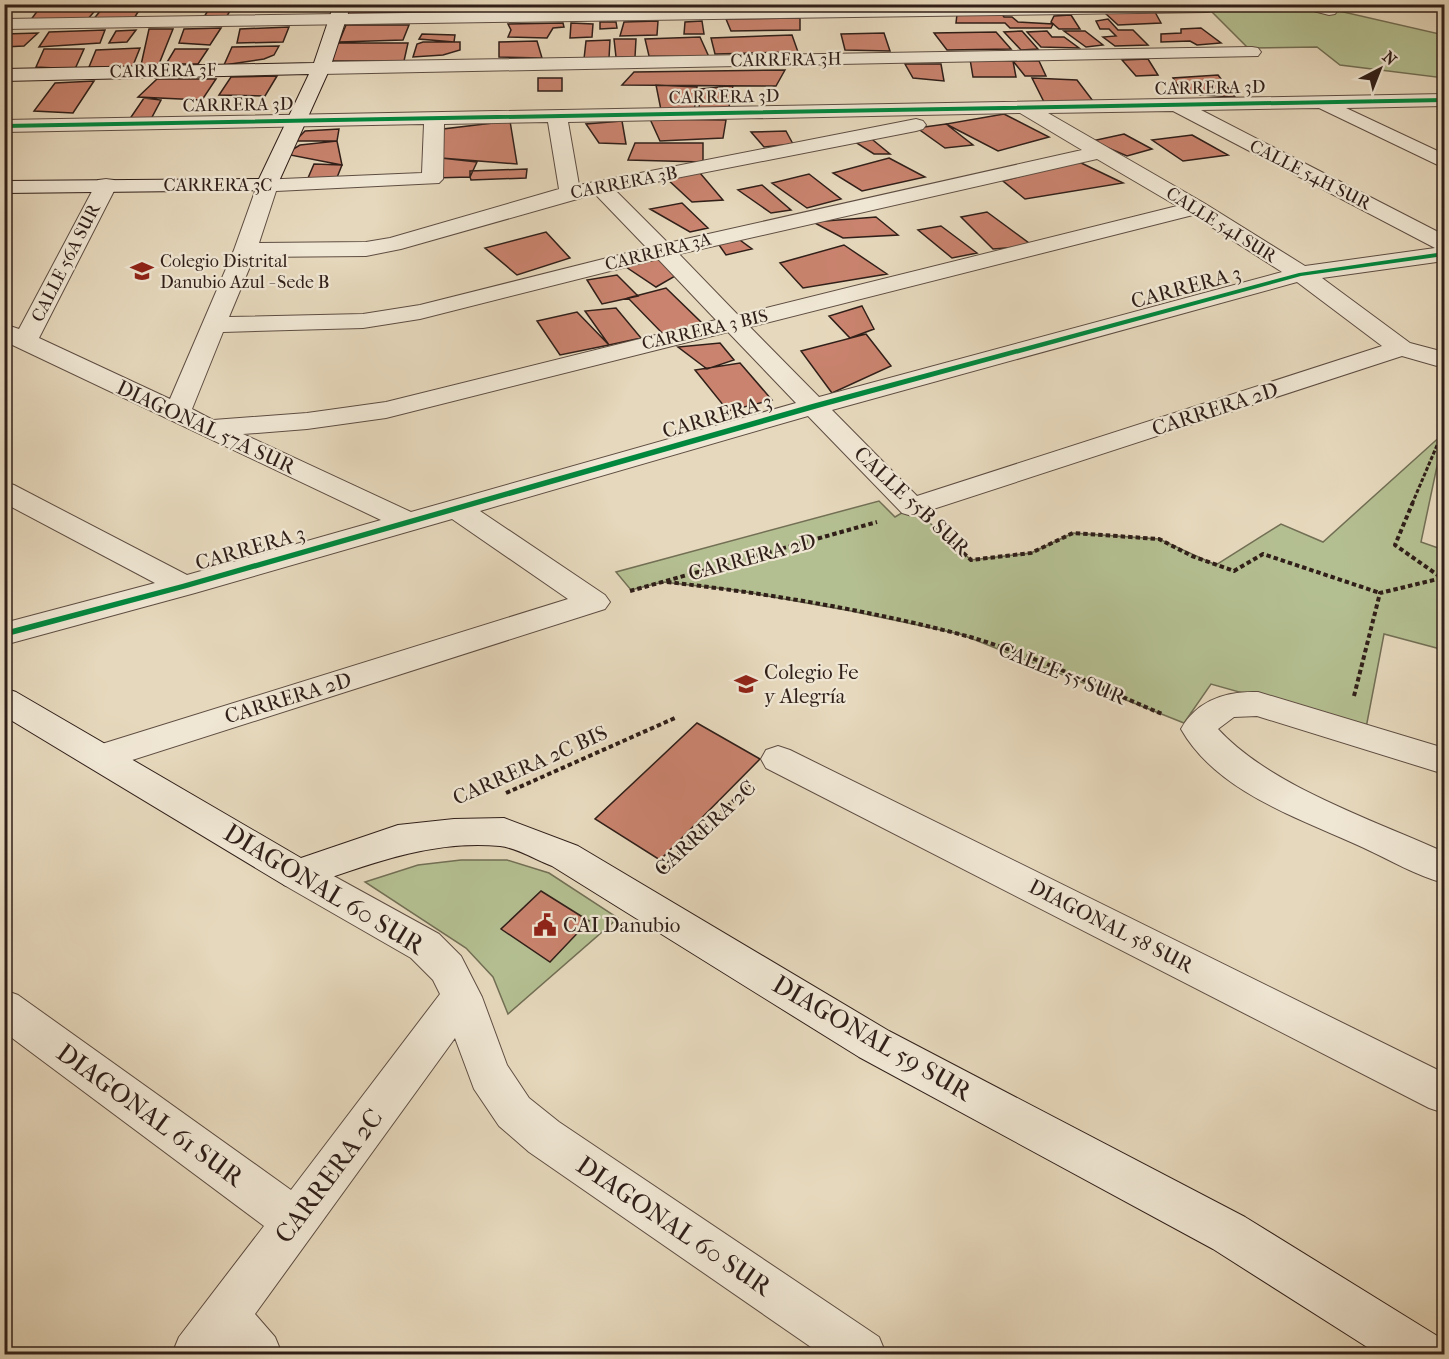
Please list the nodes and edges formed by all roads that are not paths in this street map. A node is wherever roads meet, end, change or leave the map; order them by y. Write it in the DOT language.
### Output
graph roads {
  1 [pos="1308,4"];
  2 [pos="1207,7"];
  3 [pos="823,8"];
  4 [pos="1329,10"];
  5 [pos="340,12"];
  6 [pos="4,24"];
  7 [pos="1252,52"];
  8 [pos="840,59"];
  9 [pos="321,68"];
  10 [pos="4,75"];
  11 [pos="1444,100"];
  12 [pos="1320,103"];
  13 [pos="1175,105"];
  14 [pos="1015,108"];
  15 [pos="857,111"];
  16 [pos="557,116"];
  17 [pos="434,118"];
  18 [pos="297,121"];
  19 [pos="4,126"];
  20 [pos="1099,152"];
  21 [pos="1444,162"];
  22 [pos="106,185"];
  23 [pos="267,185"];
  24 [pos="4,187"];
  25 [pos="600,187"];
  26 [pos="570,193"];
  27 [pos="1196,208"];
  28 [pos="1444,244"];
  29 [pos="246,250"];
  30 [pos="663,251"];
  31 [pos="1444,254"];
  32 [pos="1301,274"];
  33 [pos="735,324"];
  34 [pos="214,325"];
  35 [pos="15,336"];
  36 [pos="1401,348"];
  37 [pos="1444,360"];
  38 [pos="815,406"];
  39 [pos="177,413"];
  40 [pos="209,428"];
  41 [pos="4,490"];
  42 [pos="912,507"];
  43 [pos="457,509"];
  44 [pos="408,522"];
  45 [pos="184,585"];
  46 [pos="4,634"];
  47 [pos="4,700"];
  48 [pos="101,757"];
  49 [pos="778,759"];
  50 [pos="1444,761"];
  51 [pos="1444,868"];
  52 [pos="297,874"];
  53 [pos="462,997"];
  54 [pos="4,1008"];
  55 [pos="1444,1094"];
  56 [pos="295,1221"];
  57 [pos="224,1316"];
  58 [pos="196,1354"];
  59 [pos="258,1354"];
  60 [pos="862,1354"];
  61 [pos="1422,1354"];
  1 -- 4 [label="street"];
  2 -- 3 [label="street"];
  3 -- 5 [label="street"];
  3 -- 8 [label="street"];
  5 -- 6 [label="street"];
  5 -- 9 [label="street"];
  7 -- 8 [label="street, CARRERA 3H"];
  8 -- 9 [label="street, CARRERA 3H"];
  8 -- 15 [label="street"];
  9 -- 10 [label="street, CARRERA 3F"];
  9 -- 18 [label="street"];
  11 -- 12 [label="street, CARRERA 3D"];
  12 -- 13 [label="street, CARRERA 3D"];
  12 -- 21 [label="street"];
  13 -- 14 [label="street, CARRERA 3D"];
  13 -- 28 [label="street, CALLE 54H SUR"];
  14 -- 15 [label="street, CARRERA 3D"];
  14 -- 20 [label="street, CALLE 54I SUR"];
  14 -- 25 [label="street, CARRERA 3B"];
  15 -- 16 [label="street, CARRERA 3D"];
  16 -- 17 [label="street, CARRERA 3D"];
  16 -- 26 [label="street"];
  17 -- 18 [label="street, CARRERA 3D"];
  17 -- 23 [label="street, CARRERA 3C"];
  18 -- 19 [label="street, CARRERA 3D"];
  18 -- 23 [label="street"];
  20 -- 27 [label="street, CALLE 54I SUR"];
  20 -- 30 [label="street, CARRERA 3A"];
  22 -- 23 [label="street, CARRERA 3C"];
  22 -- 24 [label="street, CARRERA 3C"];
  22 -- 35 [label="street, CALLE 56A SUR"];
  23 -- 29 [label="street"];
  25 -- 26 [label="street, CARRERA 3B"];
  25 -- 30 [label="street, CALLE 55B SUR"];
  26 -- 29 [label="street, CARRERA 3B"];
  27 -- 32 [label="street, CALLE 54I SUR"];
  27 -- 33 [label="street, CARRERA 3 BIS"];
  29 -- 34 [label="street"];
  30 -- 33 [label="street, CALLE 55B SUR"];
  30 -- 34 [label="street, CARRERA 3A"];
  31 -- 32 [label="street, CARRERA 3"];
  32 -- 36 [label="street, CALLE 54I SUR"];
  32 -- 38 [label="street, CARRERA 3"];
  33 -- 38 [label="street, CALLE 55B SUR"];
  33 -- 40 [label="street, CARRERA 3 BIS"];
  34 -- 39 [label="street"];
  35 -- 39 [label="street, DIAGONAL 57A SUR"];
  36 -- 37 [label="street, CALLE 54I SUR"];
  36 -- 42 [label="street, CARRERA 2D"];
  38 -- 42 [label="street, CALLE 55B SUR"];
  38 -- 43 [label="street, CARRERA 3"];
  39 -- 40 [label="street, DIAGONAL 57A SUR"];
  40 -- 44 [label="street, DIAGONAL 57A SUR"];
  41 -- 45 [label="street"];
  43 -- 44 [label="street, CARRERA 3"];
  43 -- 48 [label="street, CARRERA 2D"];
  44 -- 45 [label="street, CARRERA 3"];
  45 -- 46 [label="street, CARRERA 3"];
  47 -- 48 [label="street, DIAGONAL 60 SUR"];
  48 -- 52 [label="street, DIAGONAL 60 SUR"];
  49 -- 55 [label="street, DIAGONAL 58 SUR"];
  50 -- 51 [label="street"];
  52 -- 53 [label="street, DIAGONAL 60 SUR"];
  52 -- 61 [label="street, DIAGONAL 59 SUR"];
  53 -- 56 [label="street, CARRERA 2C"];
  53 -- 60 [label="street, DIAGONAL 60 SUR"];
  54 -- 56 [label="street, DIAGONAL 61 SUR"];
  56 -- 57 [label="street, CARRERA 2C"];
  57 -- 58 [label="street, CARRERA 2C"];
  57 -- 59 [label="street"];
}
